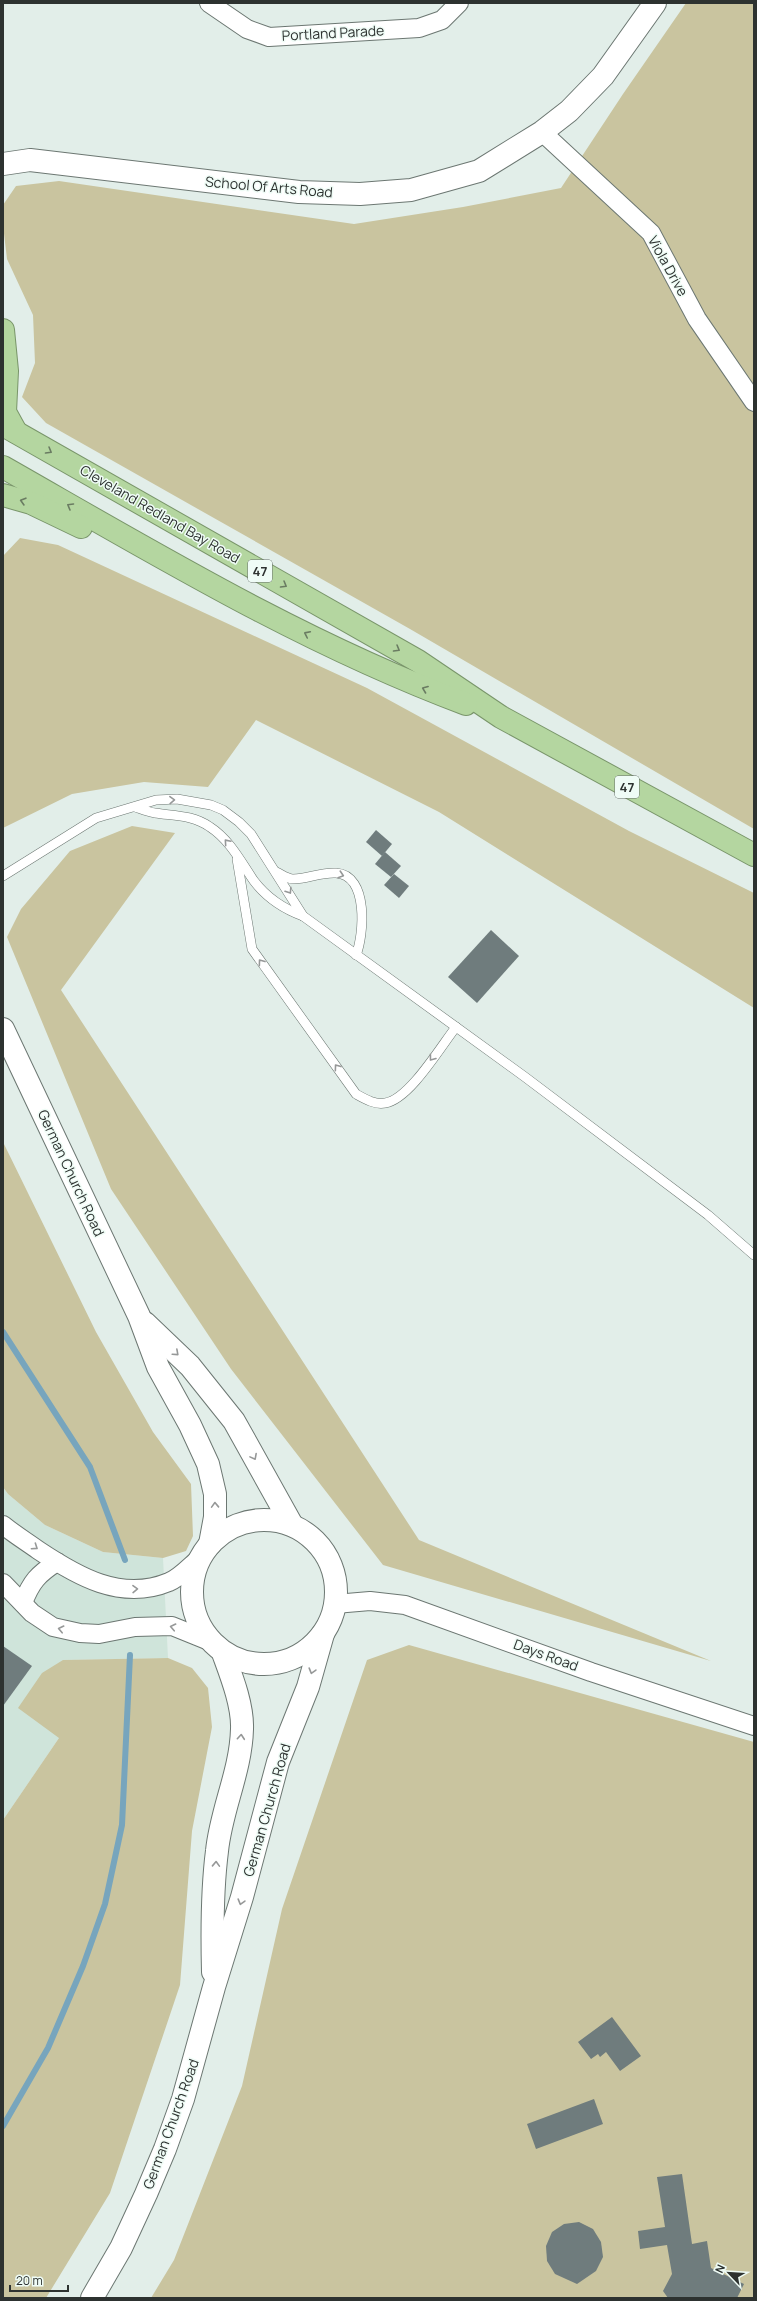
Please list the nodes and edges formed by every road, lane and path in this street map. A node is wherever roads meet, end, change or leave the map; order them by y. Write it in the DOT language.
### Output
graph roads {
  1 [pos="209,3"];
  2 [pos="459,3"];
  3 [pos="655,3"];
  4 [pos="542,132"];
  5 [pos="3,164"];
  6 [pos="3,330"];
  7 [pos="754,402"];
  8 [pos="9,428"];
  9 [pos="3,468"];
  10 [pos="3,495"];
  11 [pos="236,600"];
  12 [pos="501,718"];
  13 [pos="134,807"];
  14 [pos="236,854"];
  15 [pos="754,855"];
  16 [pos="276,872"];
  17 [pos="3,876"];
  18 [pos="303,916"];
  19 [pos="356,955"];
  20 [pos="456,1027"];
  21 [pos="3,1029"];
  22 [pos="754,1255"];
  23 [pos="139,1316"];
  24 [pos="3,1525"];
  25 [pos="292,1525"];
  26 [pos="205,1551"];
  27 [pos="57,1562"];
  28 [pos="3,1583"];
  29 [pos="23,1603"];
  30 [pos="335,1604"];
  31 [pos="323,1634"];
  32 [pos="216,1647"];
  33 [pos="754,1726"];
  34 [pos="214,1987"];
  35 [pos="92,2298"];
  1 -- 2 [label="street, Portland Parade"];
  3 -- 4 [label="street, School Of Arts Road"];
  4 -- 5 [label="street, School Of Arts Road"];
  4 -- 7 [label="street, Viola Drive"];
  6 -- 8 [label="highway"];
  8 -- 12 [label="highway, Cleveland Redland Bay Road / 47, one-way"];
  11 -- 9 [label="highway, Cleveland Redland Bay Road / 47, one-way"];
  11 -- 10 [label="highway, one-way"];
  12 -- 11 [label="highway, Cleveland Redland Bay Road / 47, one-way"];
  12 -- 15 [label="highway, Cleveland Redland Bay Road / 47"];
  14 -- 13 [label="lane, one-way"];
  13 -- 16 [label="lane, one-way"];
  13 -- 17 [label="lane"];
  14 -- 18 [label="lane"];
  20 -- 14 [label="lane, one-way"];
  16 -- 18 [label="lane, one-way"];
  16 -- 19 [label="lane, one-way"];
  18 -- 19 [label="lane"];
  19 -- 20 [label="lane"];
  20 -- 22 [label="lane"];
  21 -- 23 [label="street, German Church Road"];
  23 -- 25 [label="street, German Church Road, one-way"];
  26 -- 23 [label="street, German Church Road, one-way"];
  24 -- 27 [label="street, one-way"];
  25 -- 26 [label="street"];
  25 -- 30 [label="street"];
  27 -- 26 [label="street, one-way"];
  26 -- 32 [label="street, German Church Road"];
  27 -- 29 [label="street"];
  28 -- 29 [label="street"];
  32 -- 29 [label="street, one-way"];
  30 -- 31 [label="street"];
  30 -- 33 [label="street, Days Road"];
  31 -- 32 [label="street"];
  31 -- 34 [label="street, German Church Road, one-way"];
  34 -- 32 [label="street, German Church Road, one-way"];
  34 -- 35 [label="street, German Church Road"];
}
